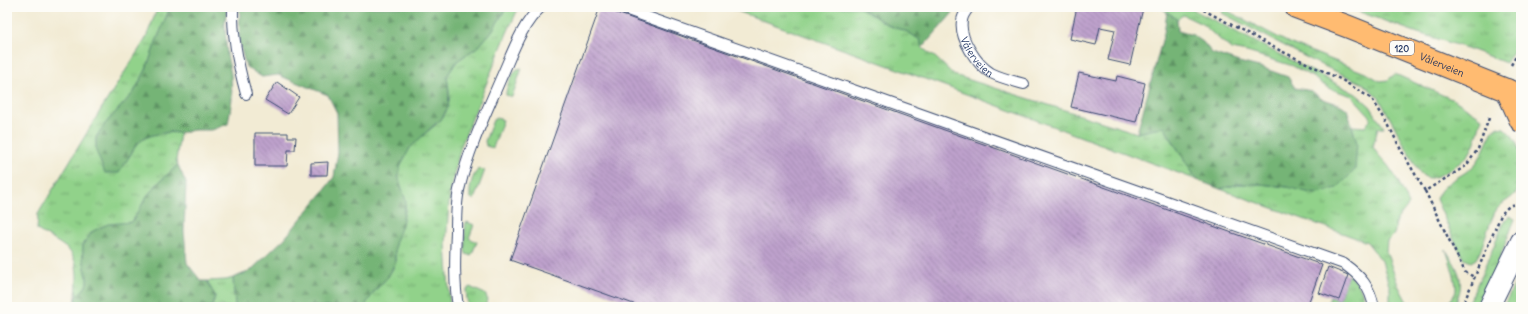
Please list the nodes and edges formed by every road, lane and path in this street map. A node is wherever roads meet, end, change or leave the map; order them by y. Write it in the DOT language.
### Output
graph roads {
  1 [pos="233,7"];
  2 [pos="542,7"];
  3 [pos="619,7"];
  4 [pos="968,7"];
  5 [pos="1198,7"];
  6 [pos="1296,7"];
  7 [pos="1521,48"];
  8 [pos="1512,65"];
  9 [pos="1024,84"];
  10 [pos="1514,93"];
  11 [pos="246,94"];
  12 [pos="1489,118"];
  13 [pos="1521,121"];
  14 [pos="1425,191"];
  15 [pos="1521,204"];
  16 [pos="1521,241"];
  17 [pos="1474,277"];
  18 [pos="458,307"];
  19 [pos="1374,307"];
  20 [pos="1462,307"];
  21 [pos="1489,307"];
  1 -- 11 [label="lane"];
  2 -- 18 [label="lane"];
  3 -- 19 [label="lane"];
  4 -- 9 [label="lane, Vålerveien"];
  5 -- 14 [label="path"];
  6 -- 10 [label="main road, Vålerveien / 120"];
  7 -- 8 [label="path"];
  10 -- 13 [label="main road, 120"];
  12 -- 14 [label="path"];
  14 -- 17 [label="path"];
  15 -- 17 [label="path"];
  16 -- 21 [label="street"];
  17 -- 20 [label="path"];
}
